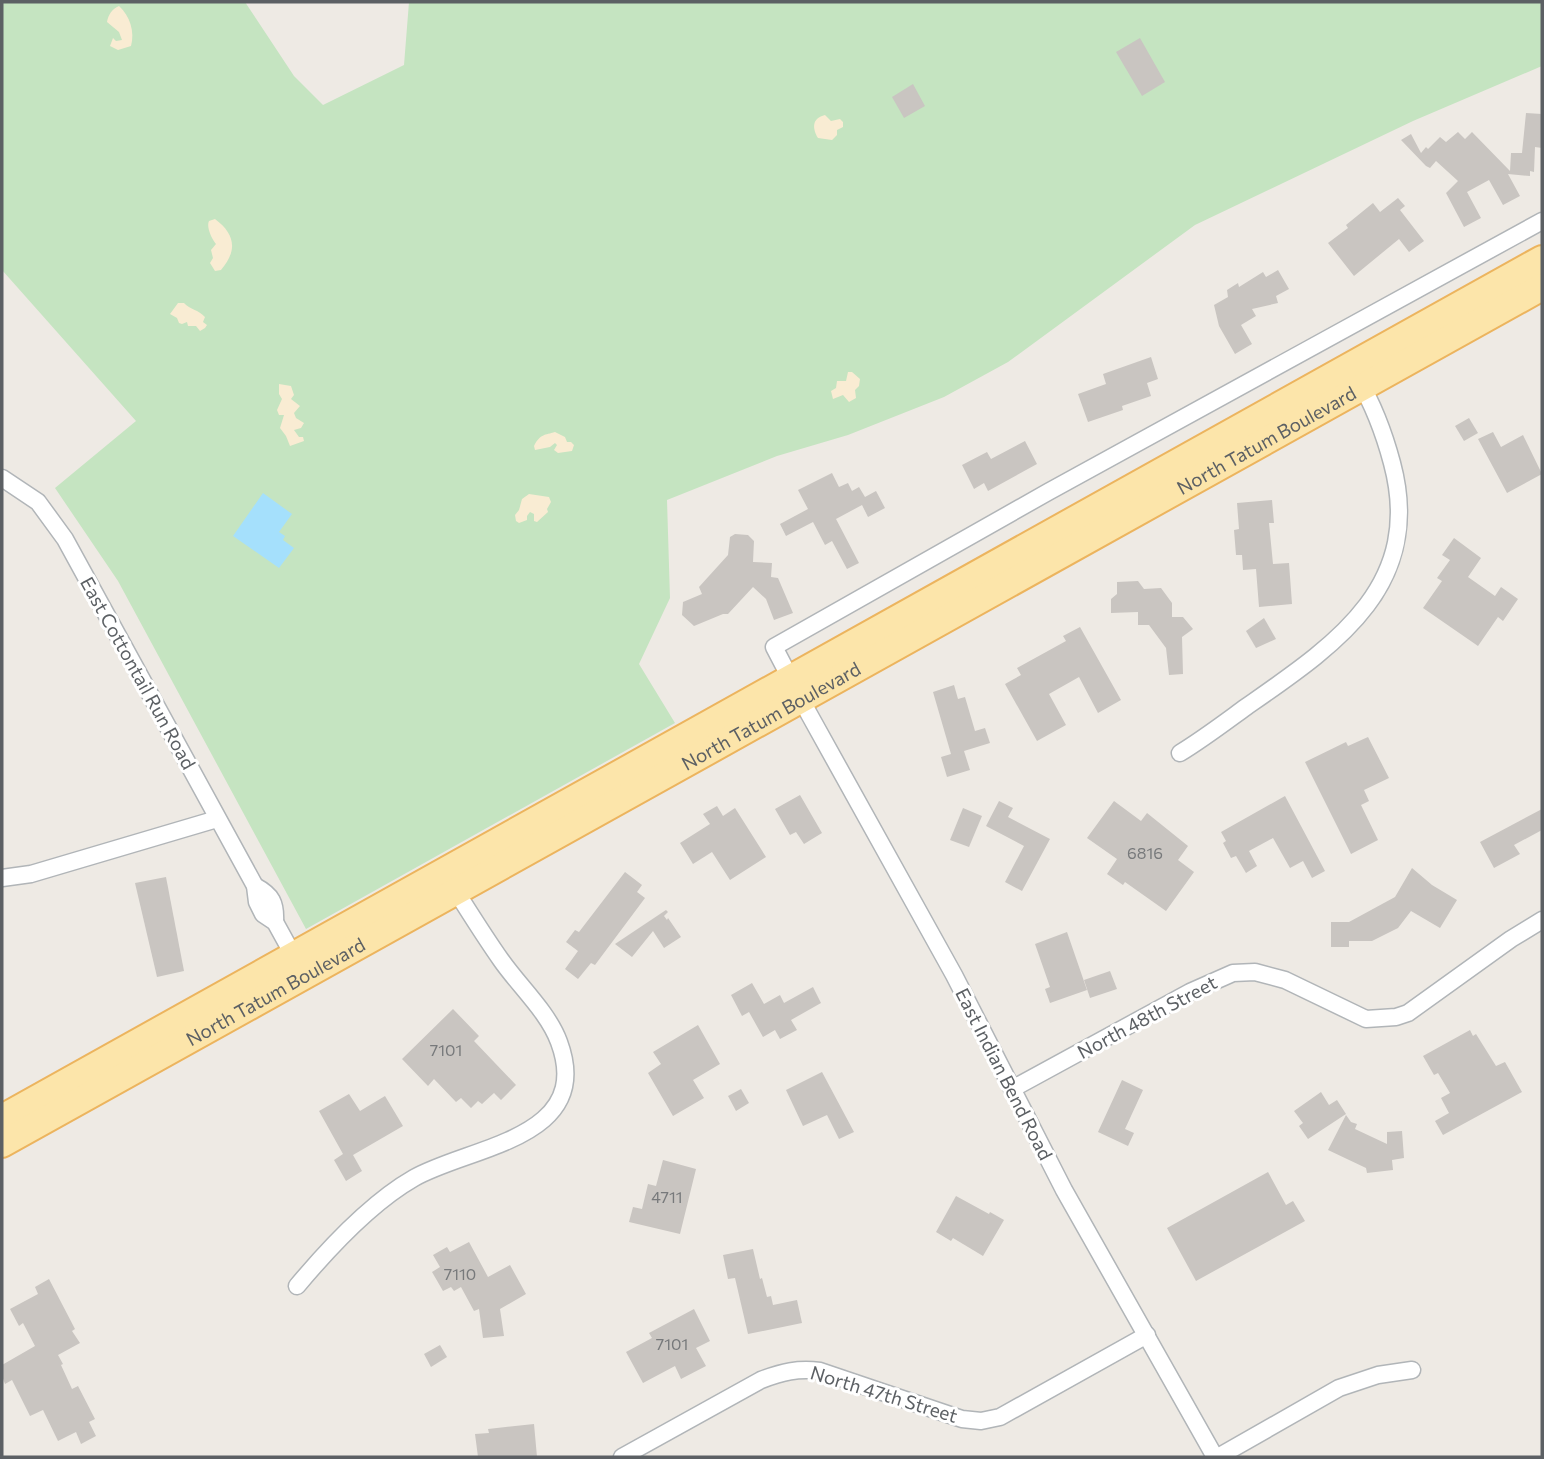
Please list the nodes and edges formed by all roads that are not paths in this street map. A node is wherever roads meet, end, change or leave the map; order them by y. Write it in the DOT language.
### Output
graph roads {
  1 [pos="1542,221"];
  2 [pos="1542,259"];
  3 [pos="1542,287"];
  4 [pos="1357,376"];
  5 [pos="2,478"];
  6 [pos="796,689"];
  7 [pos="1180,753"];
  8 [pos="217,819"];
  9 [pos="2,878"];
  10 [pos="450,881"];
  11 [pos="1542,920"];
  12 [pos="299,966"];
  13 [pos="1012,1089"];
  14 [pos="2,1118"];
  15 [pos="2,1144"];
  16 [pos="297,1286"];
  17 [pos="1147,1335"];
  18 [pos="1412,1370"];
  19 [pos="622,1457"];
  20 [pos="1217,1457"];
  1 -- 6 [label="street, North Tatum Boulevard"];
  2 -- 4 [label="main road, North Tatum Boulevard"];
  3 -- 4 [label="main road, North Tatum Boulevard"];
  4 -- 6 [label="main road, North Tatum Boulevard"];
  4 -- 7 [label="street"];
  5 -- 8 [label="street, East Cottontail Run Road"];
  6 -- 10 [label="main road, North Tatum Boulevard"];
  6 -- 13 [label="street, East Indian Bend Road"];
  8 -- 9 [label="street"];
  8 -- 12 [label="street, East Cottontail Run Road"];
  10 -- 12 [label="main road, North Tatum Boulevard"];
  10 -- 16 [label="street"];
  11 -- 13 [label="street, North 48th Street"];
  12 -- 14 [label="main road, North Tatum Boulevard"];
  12 -- 15 [label="main road, North Tatum Boulevard"];
  13 -- 17 [label="street, East Indian Bend Road"];
  17 -- 19 [label="street, North 47th Street"];
  17 -- 20 [label="street, East Indian Bend Road"];
  18 -- 20 [label="street"];
}
